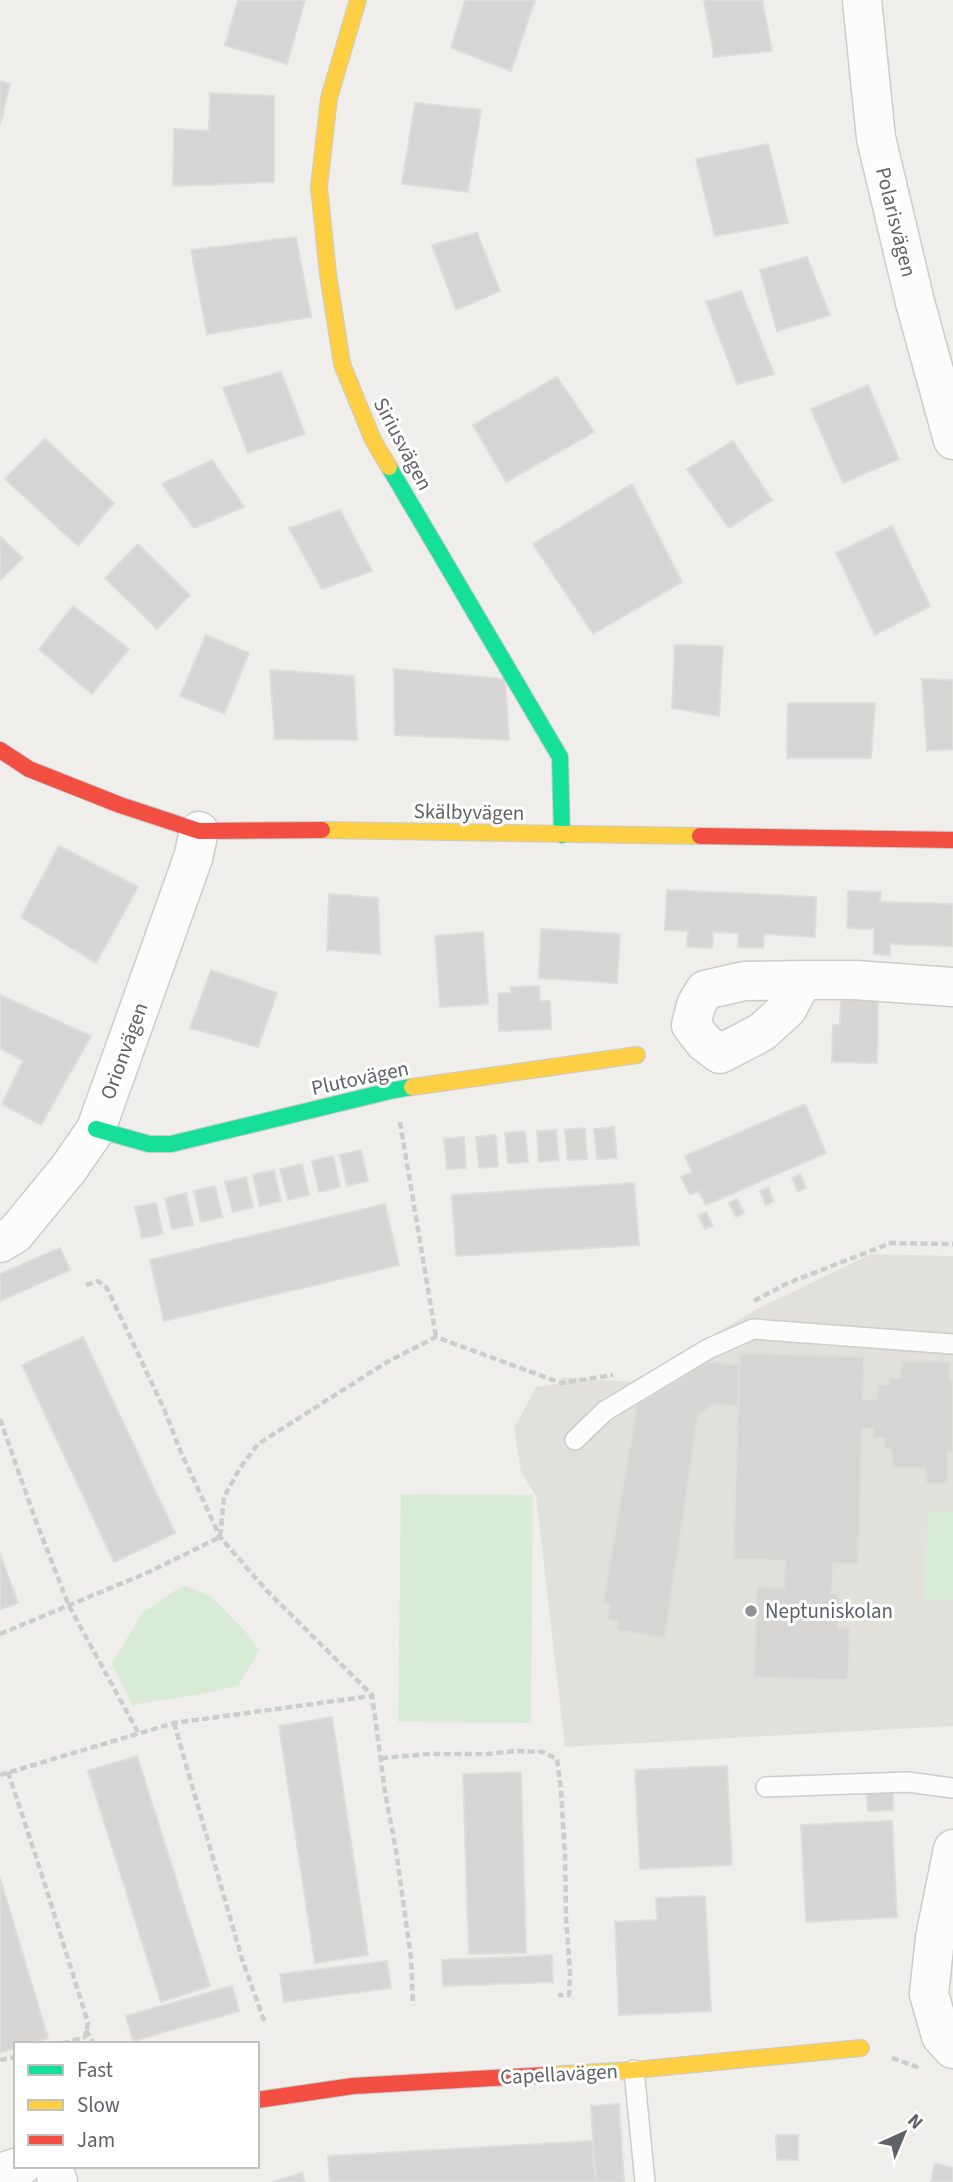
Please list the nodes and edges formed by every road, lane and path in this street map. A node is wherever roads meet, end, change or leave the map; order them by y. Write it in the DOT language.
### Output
graph roads {
  1 [pos="358,0"];
  2 [pos="862,0"];
  3 [pos="953,440"];
  4 [pos="0,750"];
  5 [pos="199,831"];
  6 [pos="562,835"];
  7 [pos="953,840"];
  8 [pos="803,980"];
  9 [pos="953,987"];
  10 [pos="637,1055"];
  11 [pos="394,1090"];
  12 [pos="96,1129"];
  13 [pos="0,1242"];
  14 [pos="953,1244"];
  15 [pos="86,1285"];
  16 [pos="751,1303"];
  17 [pos="436,1337"];
  18 [pos="953,1344"];
  19 [pos="618,1374"];
  20 [pos="0,1419"];
  21 [pos="575,1440"];
  22 [pos="220,1537"];
  23 [pos="69,1606"];
  24 [pos="0,1634"];
  25 [pos="372,1695"];
  26 [pos="174,1723"];
  27 [pos="139,1734"];
  28 [pos="381,1758"];
  29 [pos="8,1772"];
  30 [pos="0,1775"];
  31 [pos="766,1787"];
  32 [pos="953,1788"];
  33 [pos="953,1849"];
  34 [pos="558,1996"];
  35 [pos="413,2005"];
  36 [pos="265,2023"];
  37 [pos="86,2031"];
  38 [pos="68,2042"];
  39 [pos="93,2042"];
  40 [pos="861,2048"];
  41 [pos="942,2058"];
  42 [pos="634,2070"];
  43 [pos="259,2100"];
  44 [pos="645,2182"];
  1 -- 6 [label="street, Siriusvägen"];
  2 -- 3 [label="street, Polarisvägen"];
  4 -- 5 [label="street, Skälbyvägen"];
  5 -- 6 [label="street, Skälbyvägen"];
  5 -- 12 [label="street, Orionvägen"];
  6 -- 7 [label="street, Skälbyvägen"];
  8 -- 9 [label="street"];
  10 -- 11 [label="street, Plutovägen"];
  11 -- 12 [label="street, Plutovägen"];
  11 -- 17 [label="path"];
  12 -- 13 [label="street, Orionvägen"];
  14 -- 16 [label="path"];
  15 -- 22 [label="path"];
  17 -- 19 [label="path"];
  17 -- 22 [label="path"];
  18 -- 21 [label="lane"];
  20 -- 23 [label="path"];
  22 -- 23 [label="path"];
  22 -- 25 [label="path"];
  23 -- 24 [label="path"];
  23 -- 27 [label="path"];
  25 -- 26 [label="path"];
  25 -- 28 [label="path"];
  26 -- 27 [label="path"];
  26 -- 36 [label="path"];
  27 -- 29 [label="path"];
  28 -- 34 [label="path"];
  28 -- 35 [label="path"];
  29 -- 30 [label="path"];
  29 -- 37 [label="path"];
  31 -- 32 [label="lane"];
  33 -- 41 [label="street"];
  37 -- 38 [label="path"];
  37 -- 39 [label="path"];
  40 -- 41 [label="path"];
  40 -- 42 [label="street, Capellavägen"];
  42 -- 43 [label="street, Capellavägen"];
  42 -- 44 [label="lane"];
}
